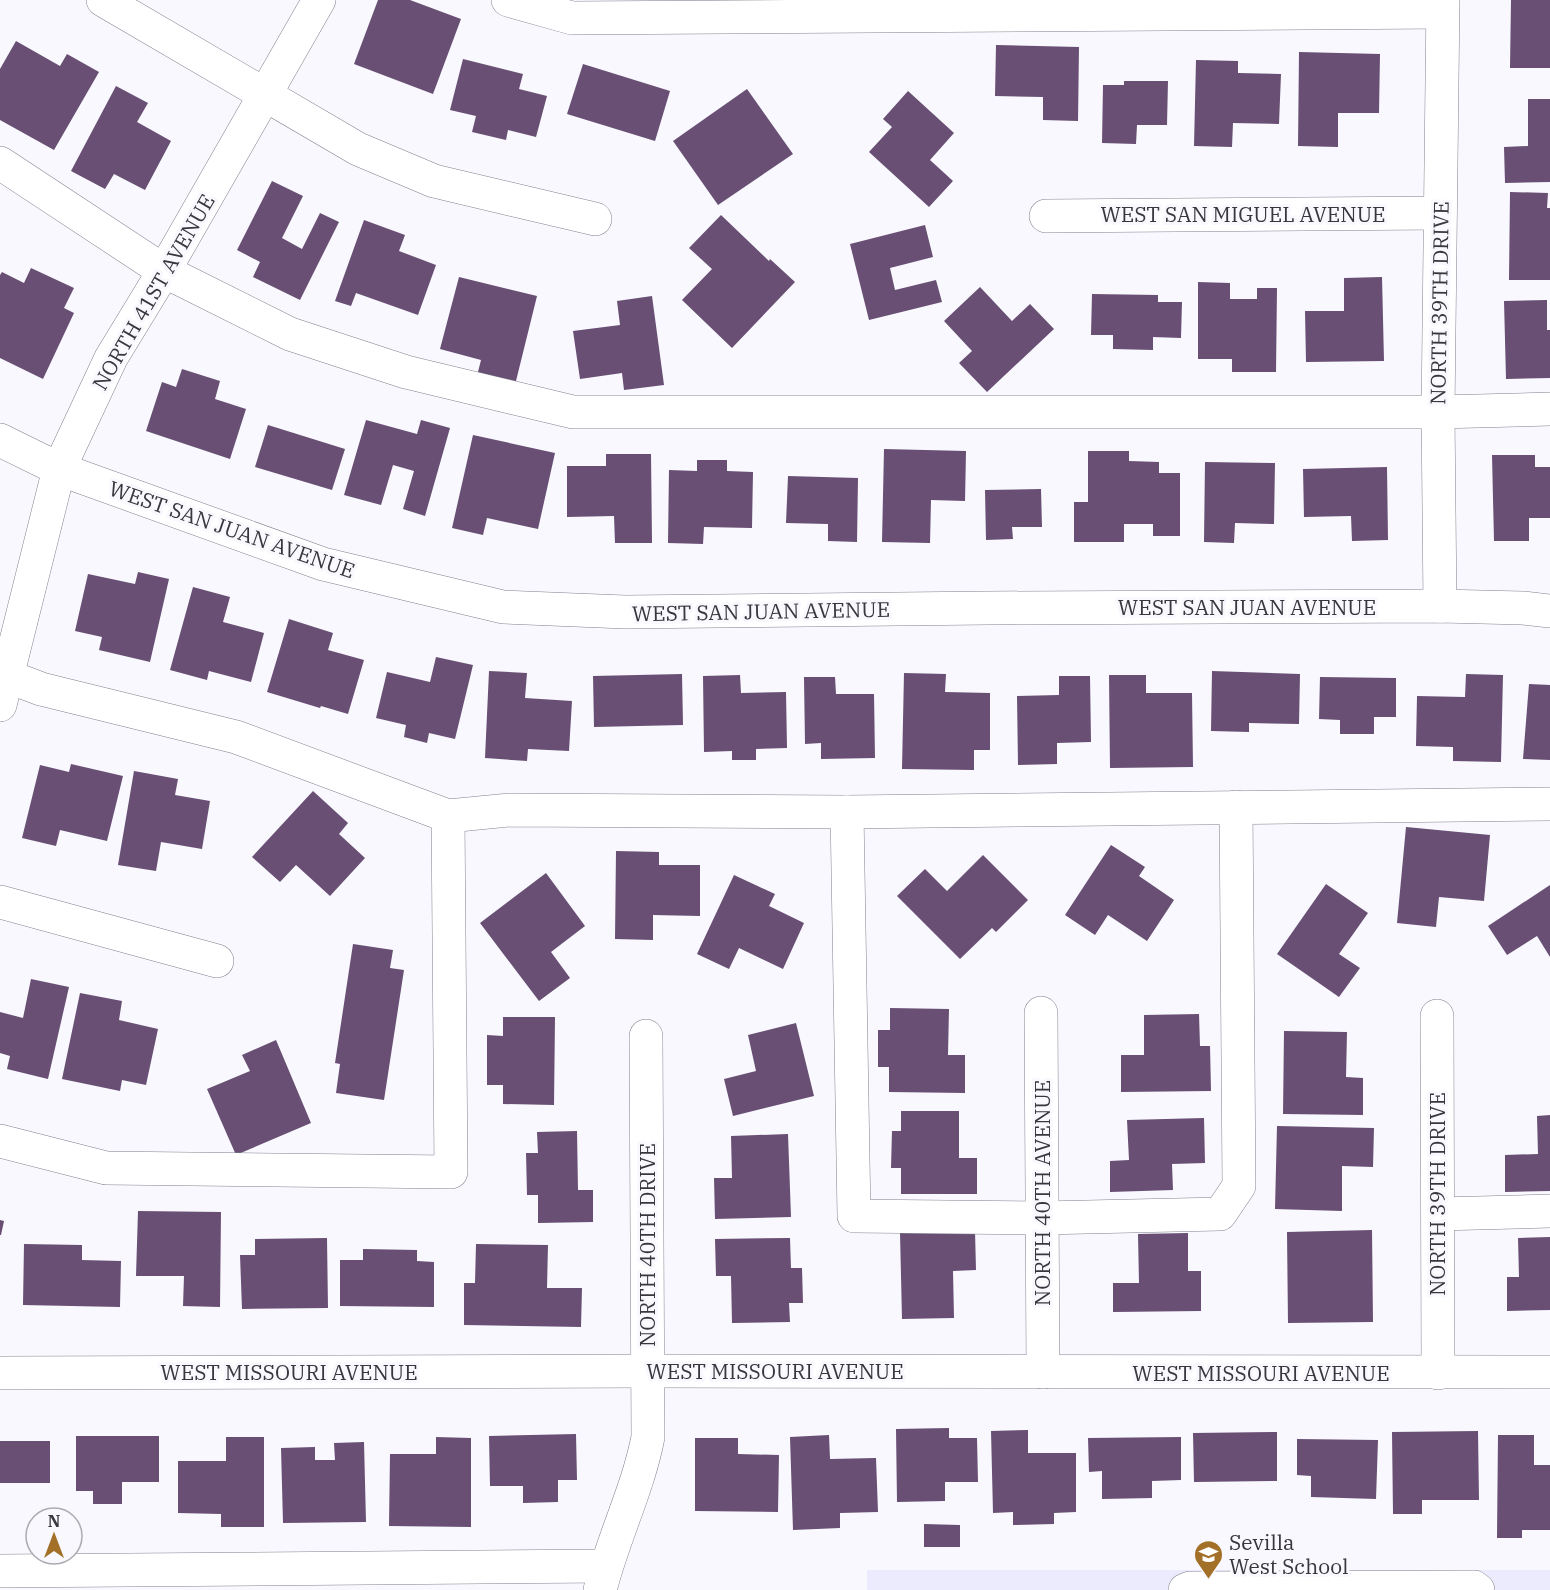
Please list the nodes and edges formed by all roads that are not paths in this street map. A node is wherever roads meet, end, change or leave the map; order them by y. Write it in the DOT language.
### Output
graph roads {
  1 [pos="103,0"];
  2 [pos="319,0"];
  3 [pos="508,0"];
  4 [pos="1443,6"];
  5 [pos="265,95"];
  6 [pos="0,164"];
  7 [pos="1440,213"];
  8 [pos="1046,216"];
  9 [pos="595,219"];
  10 [pos="165,271"];
  11 [pos="1550,409"];
  12 [pos="1438,412"];
  13 [pos="0,440"];
  14 [pos="59,469"];
  15 [pos="1440,606"];
  16 [pos="1550,611"];
  17 [pos="4,691"];
  18 [pos="1550,804"];
  19 [pos="1236,807"];
  20 [pos="846,812"];
  21 [pos="448,816"];
  22 [pos="0,902"];
  23 [pos="217,961"];
  24 [pos="1041,1014"];
  25 [pos="1437,1016"];
  26 [pos="646,1036"];
  27 [pos="0,1141"];
  28 [pos="1550,1211"];
  29 [pos="1438,1214"];
  30 [pos="1042,1218"];
  31 [pos="648,1371"];
  32 [pos="1043,1372"];
  33 [pos="1550,1372"];
  34 [pos="0,1373"];
  35 [pos="1438,1373"];
  36 [pos="0,1571"];
  37 [pos="603,1578"];
  38 [pos="396,1579"];
  39 [pos="1185,1590"];
  40 [pos="1478,1590"];
  1 -- 5 [label="street"];
  2 -- 5 [label="street, NORTH 41ST AVENUE"];
  3 -- 4 [label="street"];
  4 -- 7 [label="street, NORTH 39TH DRIVE"];
  5 -- 9 [label="street"];
  5 -- 10 [label="street, NORTH 41ST AVENUE"];
  6 -- 10 [label="street"];
  7 -- 8 [label="street, WEST SAN MIGUEL AVENUE"];
  7 -- 12 [label="street, NORTH 39TH DRIVE"];
  10 -- 12 [label="street"];
  10 -- 14 [label="street, NORTH 41ST AVENUE"];
  11 -- 12 [label="street"];
  12 -- 15 [label="street, NORTH 39TH DRIVE"];
  13 -- 14 [label="street, WEST SAN JUAN AVENUE"];
  14 -- 15 [label="street, WEST SAN JUAN AVENUE"];
  14 -- 17 [label="street, NORTH 41ST AVENUE"];
  15 -- 16 [label="street, WEST SAN JUAN AVENUE"];
  17 -- 21 [label="street"];
  18 -- 19 [label="street"];
  19 -- 20 [label="street"];
  19 -- 30 [label="street"];
  20 -- 21 [label="street"];
  20 -- 30 [label="street"];
  21 -- 27 [label="street"];
  22 -- 23 [label="street"];
  24 -- 30 [label="street, NORTH 40TH AVENUE"];
  25 -- 29 [label="street, NORTH 39TH DRIVE"];
  26 -- 31 [label="street, NORTH 40TH DRIVE"];
  28 -- 29 [label="street"];
  29 -- 35 [label="street, NORTH 39TH DRIVE"];
  30 -- 32 [label="street, NORTH 40TH AVENUE"];
  31 -- 32 [label="street, WEST MISSOURI AVENUE"];
  31 -- 34 [label="street, WEST MISSOURI AVENUE"];
  31 -- 37 [label="street, NORTH 40TH DRIVE"];
  32 -- 35 [label="street, WEST MISSOURI AVENUE"];
  33 -- 35 [label="street, WEST MISSOURI AVENUE"];
  36 -- 38 [label="street"];
  37 -- 38 [label="street"];
  39 -- 40 [label="street"];
}
